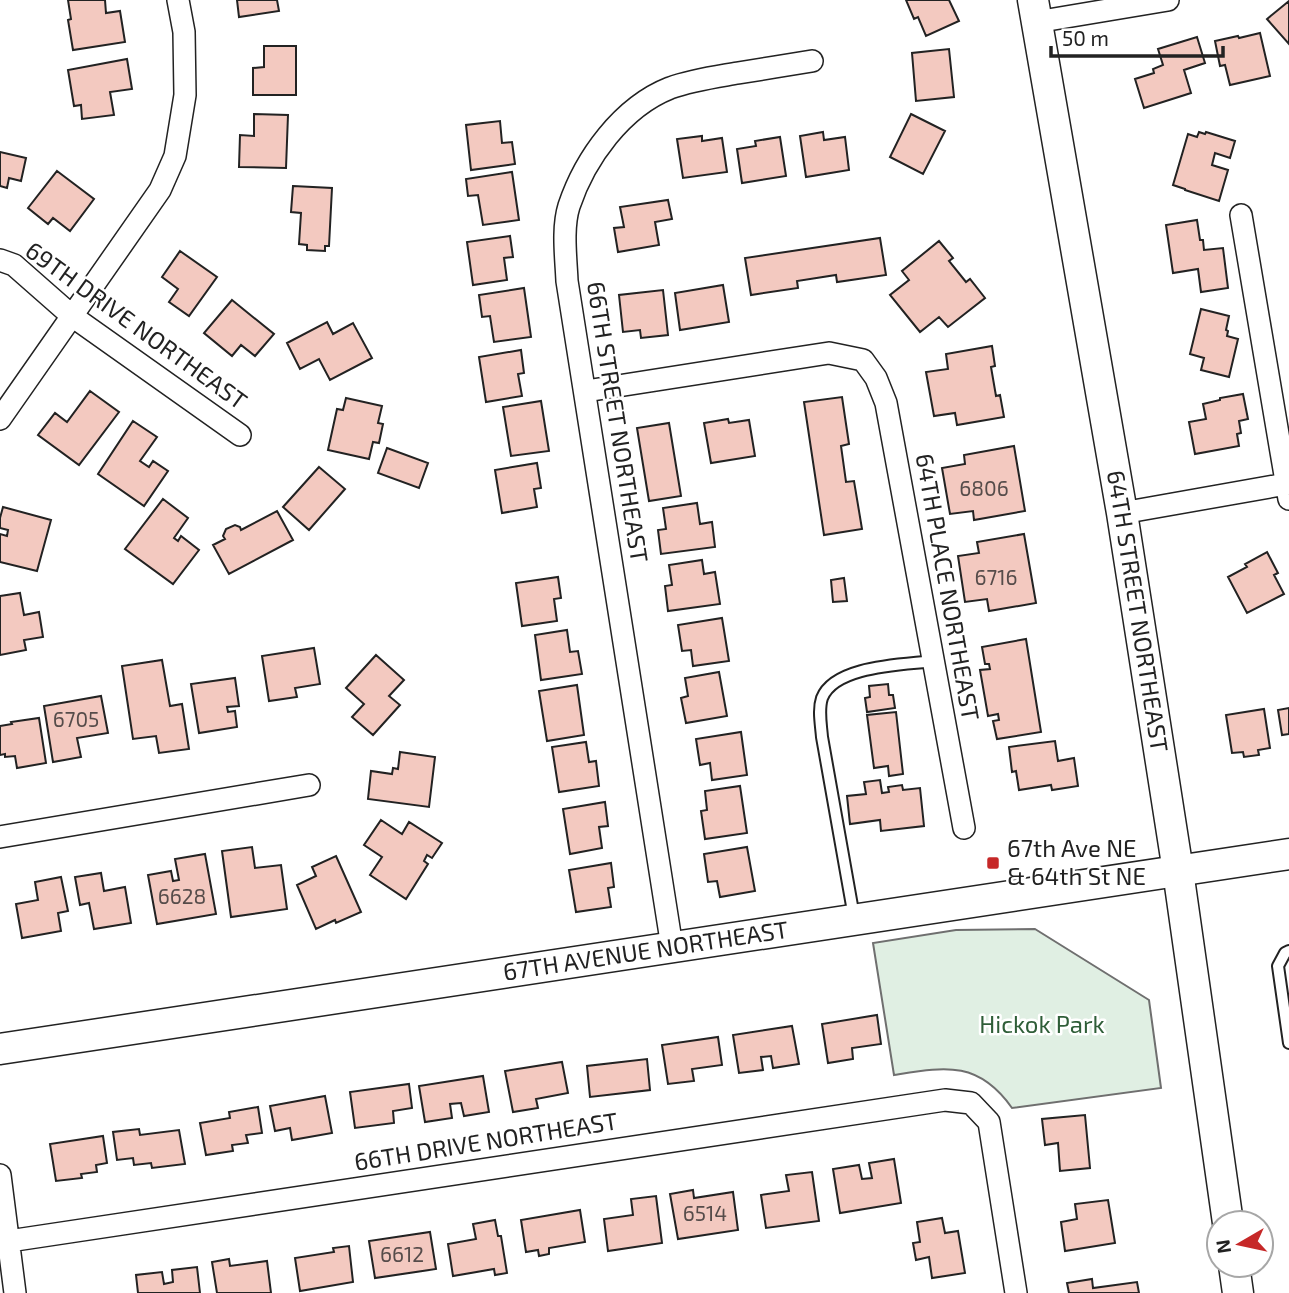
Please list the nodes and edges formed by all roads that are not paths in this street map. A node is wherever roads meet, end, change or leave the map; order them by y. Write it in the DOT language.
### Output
graph roads {
  1 [pos="178,0"];
  2 [pos="1168,0"];
  3 [pos="1034,11"];
  4 [pos="812,61"];
  5 [pos="1241,215"];
  6 [pos="0,260"];
  7 [pos="72,316"];
  8 [pos="586,391"];
  9 [pos="0,419"];
  10 [pos="240,435"];
  11 [pos="1288,492"];
  12 [pos="1122,513"];
  13 [pos="934,661"];
  14 [pos="309,785"];
  15 [pos="964,828"];
  16 [pos="0,837"];
  17 [pos="1289,853"];
  18 [pos="1178,871"];
  19 [pos="854,920"];
  20 [pos="672,947"];
  21 [pos="1289,951"];
  22 [pos="1289,1043"];
  23 [pos="0,1049"];
  24 [pos="0,1175"];
  25 [pos="1226,1209"];
  26 [pos="9,1241"];
  27 [pos="15,1293"];
  28 [pos="1016,1293"];
  1 -- 7 [label="street"];
  2 -- 3 [label="street"];
  3 -- 12 [label="main road, 64TH STREET NORTHEAST"];
  4 -- 8 [label="street, 66TH STREET NORTHEAST"];
  5 -- 11 [label="street"];
  6 -- 7 [label="street, 69TH DRIVE NORTHEAST"];
  7 -- 9 [label="street"];
  7 -- 10 [label="street, 69TH DRIVE NORTHEAST"];
  8 -- 13 [label="street, 64TH PLACE NORTHEAST"];
  8 -- 20 [label="street, 66TH STREET NORTHEAST"];
  11 -- 12 [label="street"];
  12 -- 18 [label="main road, 64TH STREET NORTHEAST"];
  13 -- 15 [label="street, 64TH PLACE NORTHEAST"];
  13 -- 19 [label="lane"];
  14 -- 16 [label="street"];
  17 -- 18 [label="main road, 67TH AVENUE NORTHEAST"];
  18 -- 19 [label="main road, 67TH AVENUE NORTHEAST"];
  18 -- 25 [label="main road, 64TH STREET NORTHEAST"];
  19 -- 20 [label="main road, 67TH AVENUE NORTHEAST"];
  20 -- 23 [label="main road, 67TH AVENUE NORTHEAST"];
  21 -- 22 [label="lane"];
  24 -- 26 [label="street"];
  26 -- 27 [label="street"];
  26 -- 28 [label="street, 66TH DRIVE NORTHEAST"];
}
